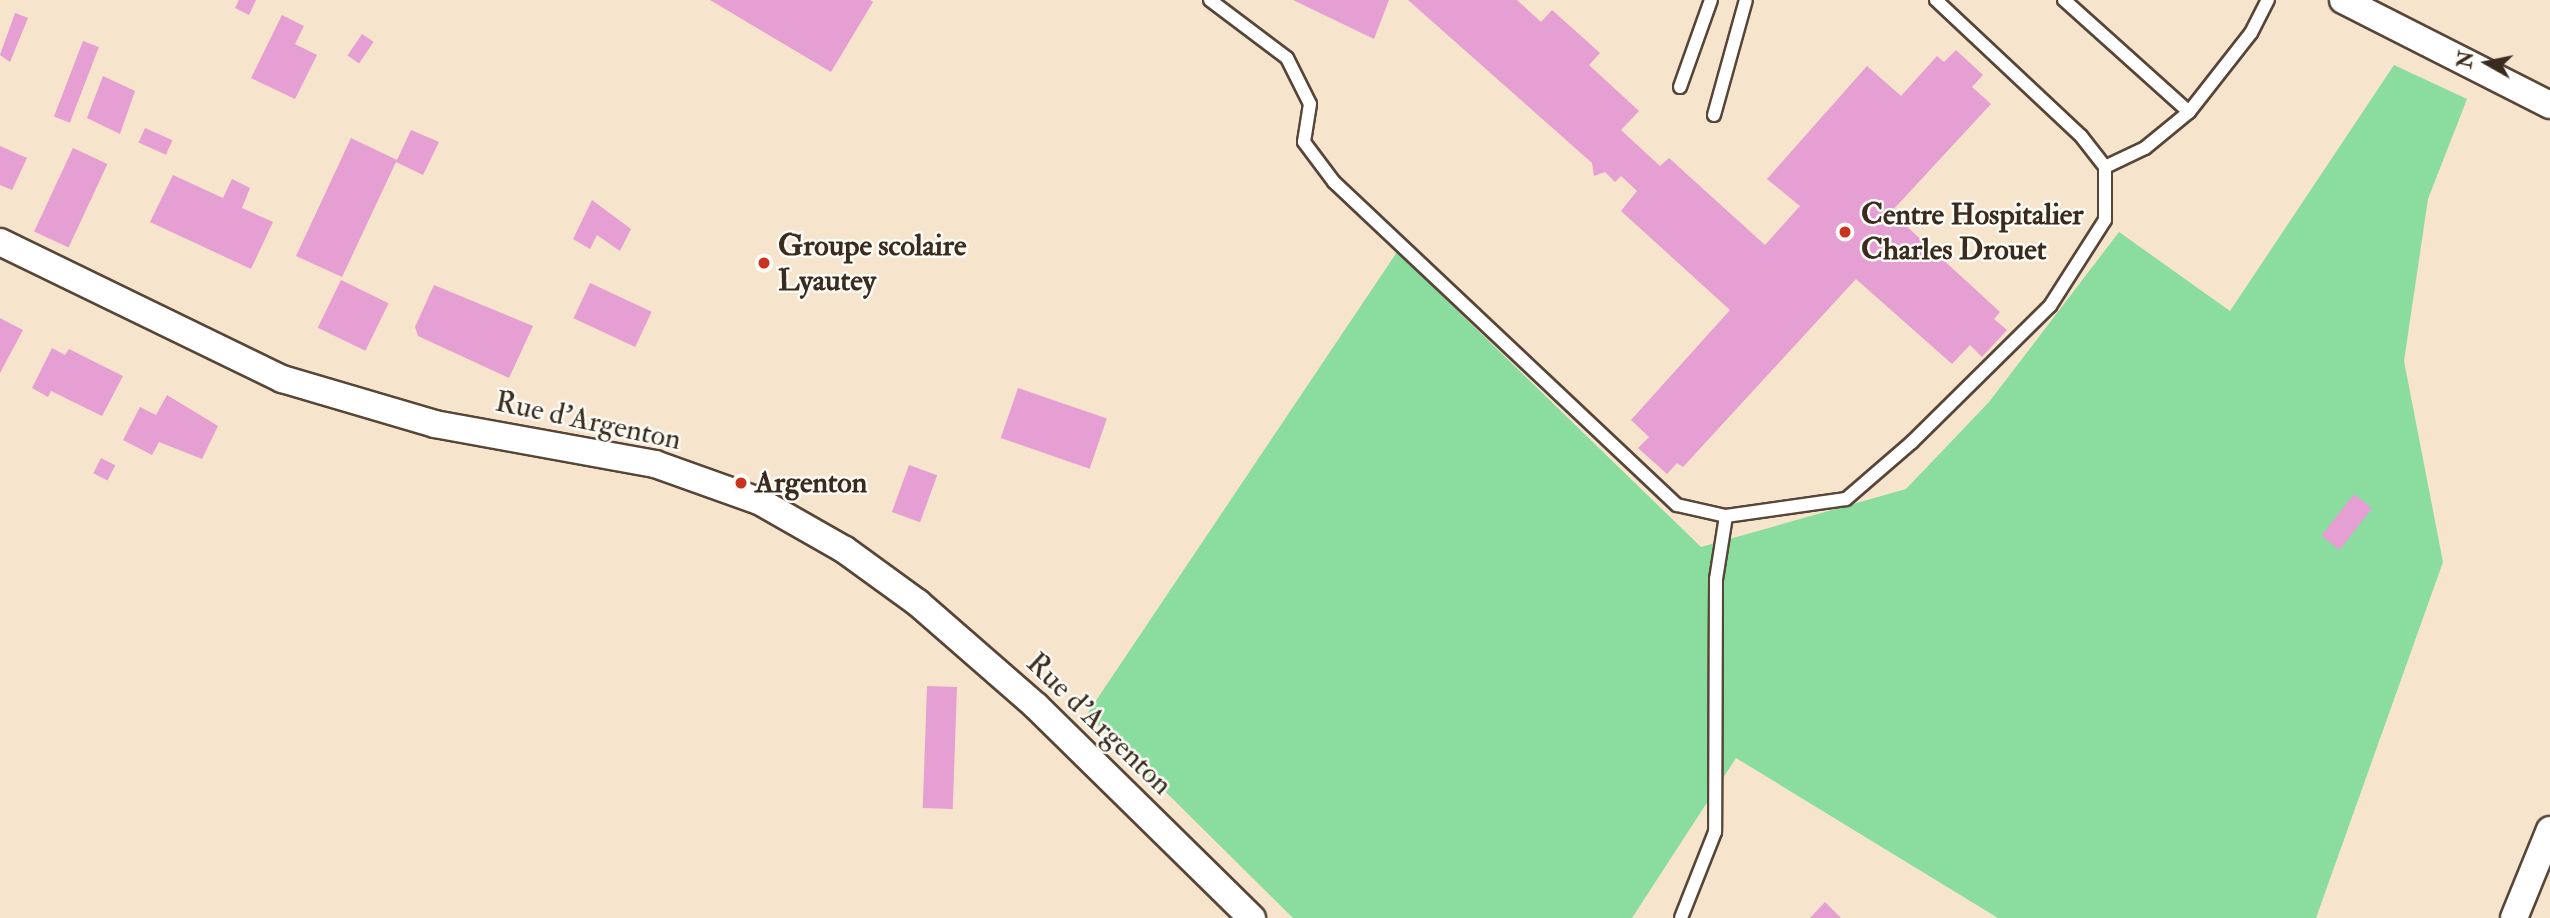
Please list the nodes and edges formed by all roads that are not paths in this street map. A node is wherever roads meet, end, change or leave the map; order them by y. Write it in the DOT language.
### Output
graph roads {
  1 [pos="1210,0"];
  2 [pos="1711,0"];
  3 [pos="1746,0"];
  4 [pos="1936,0"];
  5 [pos="2064,0"];
  6 [pos="2268,0"];
  7 [pos="2343,0"];
  8 [pos="1680,87"];
  9 [pos="2550,105"];
  10 [pos="2189,112"];
  11 [pos="1714,115"];
  12 [pos="2105,167"];
  13 [pos="0,242"];
  14 [pos="1726,516"];
  15 [pos="2550,830"];
  16 [pos="1252,918"];
  17 [pos="1681,918"];
  18 [pos="2514,918"];
  1 -- 14 [label="lane"];
  2 -- 8 [label="lane"];
  3 -- 11 [label="lane"];
  4 -- 12 [label="lane"];
  5 -- 10 [label="lane"];
  6 -- 10 [label="lane"];
  7 -- 9 [label="street"];
  10 -- 12 [label="lane"];
  12 -- 14 [label="lane"];
  13 -- 16 [label="street, Rue d'Argenton"];
  14 -- 17 [label="lane"];
  15 -- 18 [label="street"];
}
